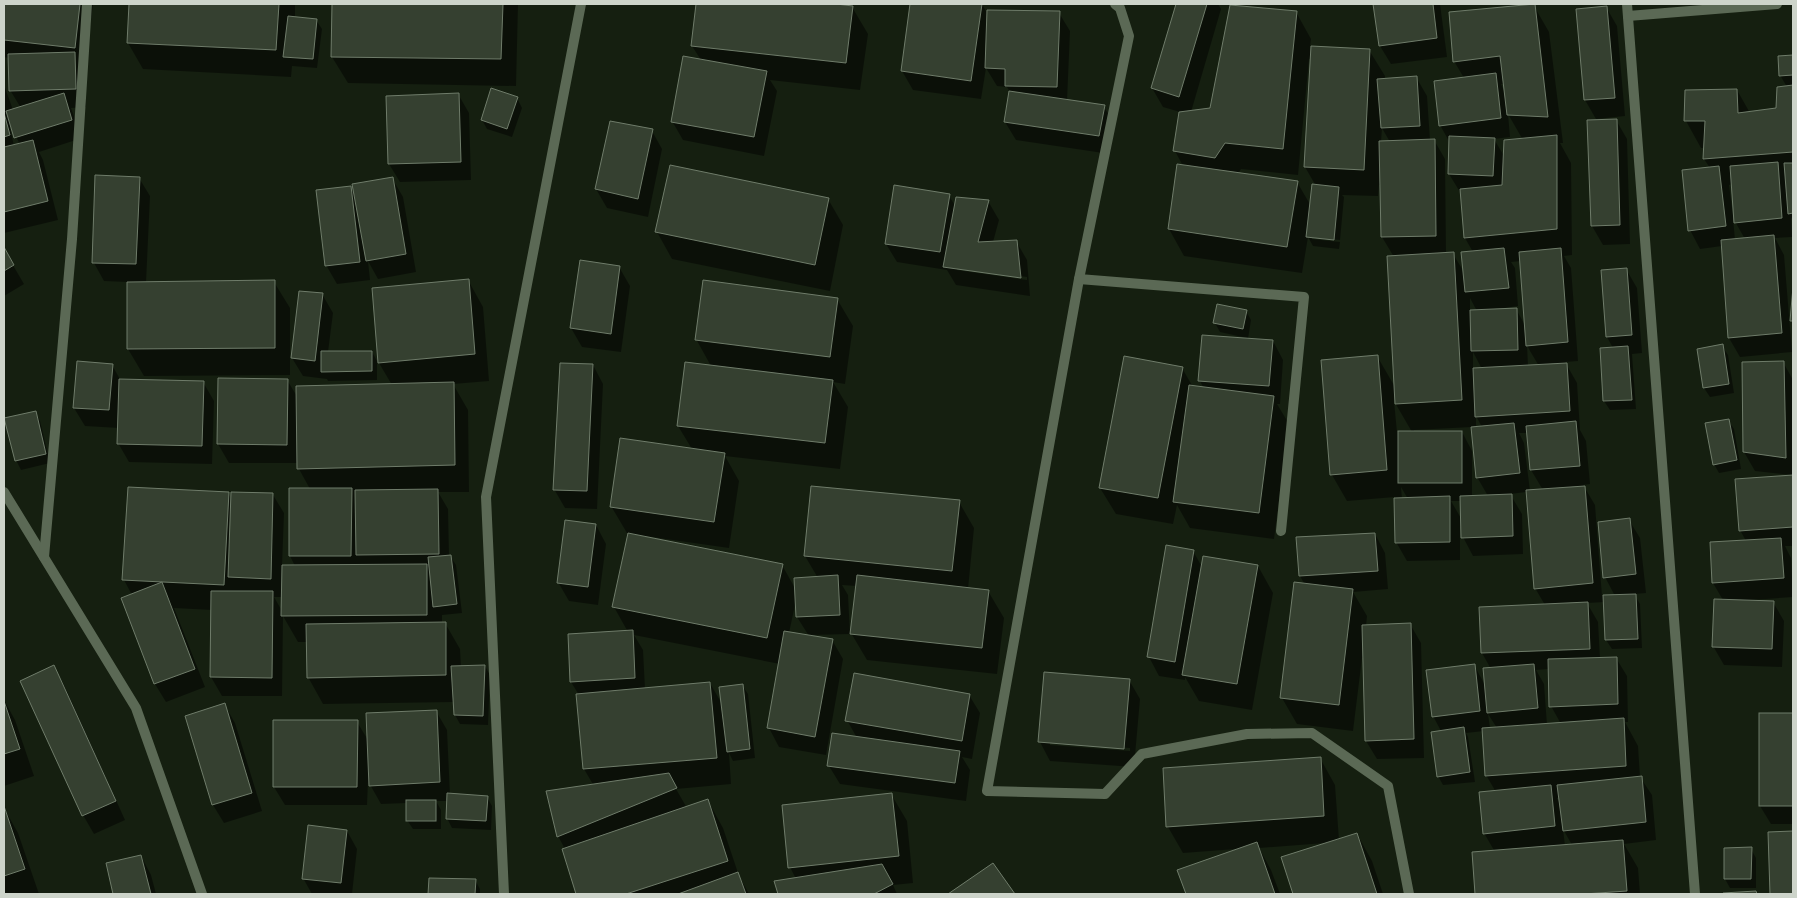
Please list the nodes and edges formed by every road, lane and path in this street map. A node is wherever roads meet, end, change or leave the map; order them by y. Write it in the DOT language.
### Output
graph roads {
  1 [pos="87,4"];
  2 [pos="581,4"];
  3 [pos="1115,4"];
  4 [pos="1627,4"];
  5 [pos="1777,4"];
  6 [pos="1628,16"];
  7 [pos="1079,280"];
  8 [pos="4,492"];
  9 [pos="1280,531"];
  10 [pos="44,557"];
  11 [pos="202,894"];
  12 [pos="504,894"];
  13 [pos="1408,894"];
  14 [pos="1695,894"];
  1 -- 10 [label="street"];
  2 -- 12 [label="street"];
  3 -- 7 [label="street"];
  4 -- 6 [label="street"];
  5 -- 6 [label="street"];
  6 -- 14 [label="street"];
  7 -- 9 [label="street"];
  7 -- 13 [label="street"];
  8 -- 10 [label="street"];
  10 -- 11 [label="street"];
}
